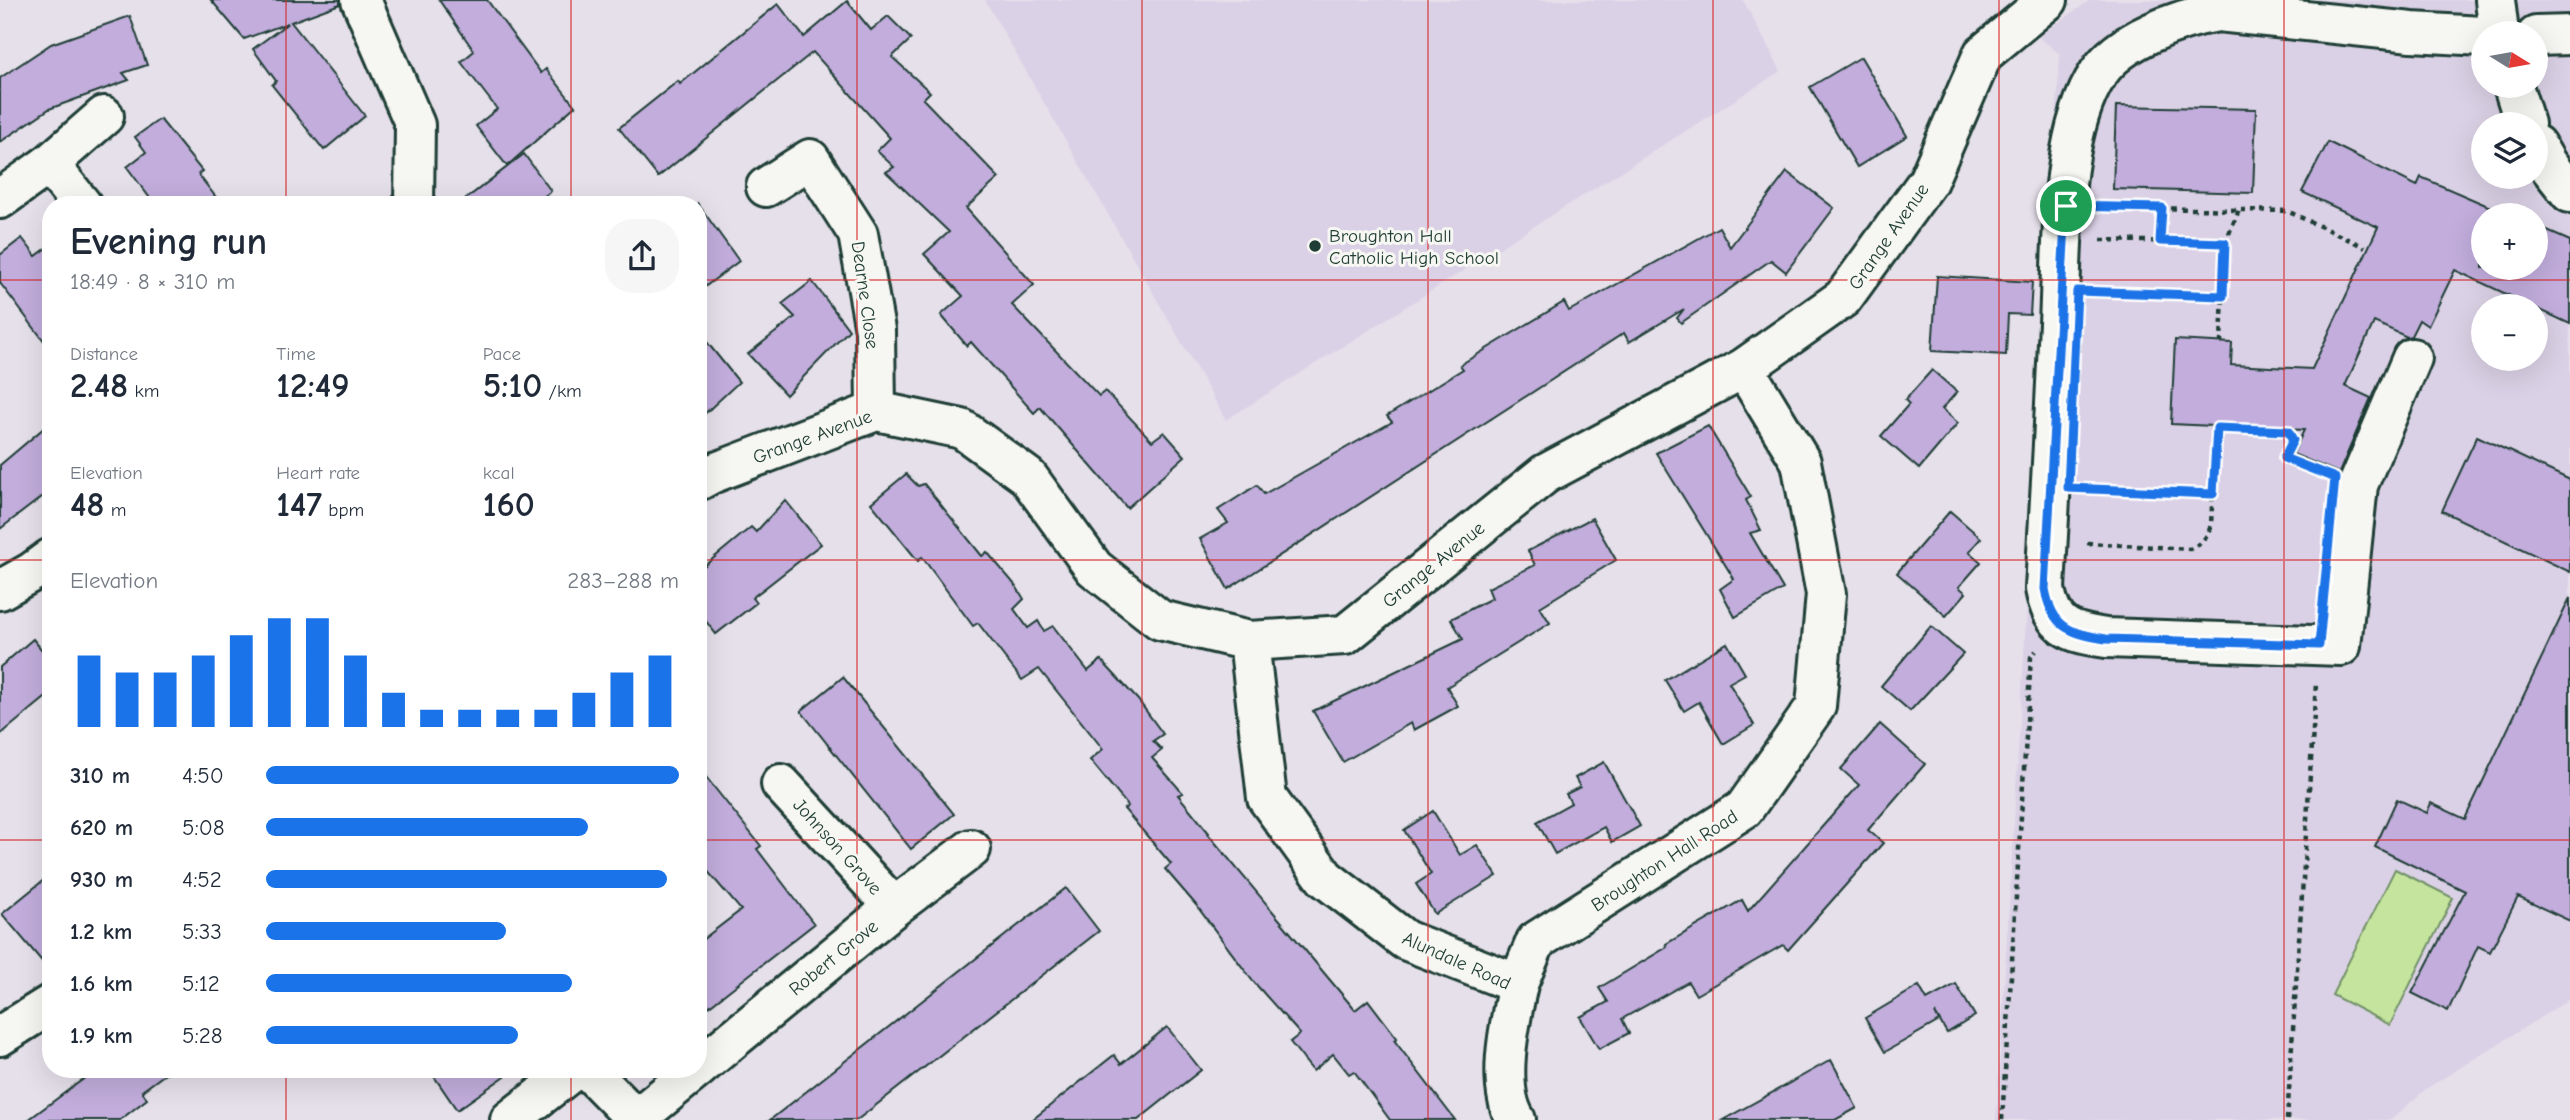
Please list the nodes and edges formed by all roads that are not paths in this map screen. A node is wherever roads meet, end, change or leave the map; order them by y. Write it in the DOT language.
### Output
graph roads {
  1 [pos="2048,0"];
  2 [pos="2494,0"];
  3 [pos="364,1"];
  4 [pos="2497,21"];
  5 [pos="2471,35"];
  6 [pos="2570,35"];
  7 [pos="2548,36"];
  8 [pos="104,116"];
  9 [pos="49,164"];
  10 [pos="766,187"];
  11 [pos="75,196"];
  12 [pos="414,196"];
  13 [pos="0,199"];
  14 [pos="2412,358"];
  15 [pos="1744,368"];
  16 [pos="876,411"];
  17 [pos="707,476"];
  18 [pos="42,565"];
  19 [pos="0,590"];
  20 [pos="1249,641"];
  21 [pos="781,784"];
  22 [pos="971,849"];
  23 [pos="894,907"];
  24 [pos="1518,984"];
  25 [pos="42,1010"];
  26 [pos="0,1036"];
  27 [pos="707,1062"];
  28 [pos="564,1078"];
  29 [pos="596,1078"];
  30 [pos="687,1078"];
  31 [pos="510,1120"];
  32 [pos="636,1120"];
  33 [pos="1516,1120"];
  1 -- 15 [label="street, Grange Avenue"];
  2 -- 4 [label="street"];
  3 -- 12 [label="street"];
  5 -- 14 [label="street"];
  6 -- 7 [label="street"];
  8 -- 9 [label="street"];
  9 -- 11 [label="street"];
  9 -- 13 [label="street"];
  10 -- 16 [label="street, Dearne Close"];
  15 -- 20 [label="street, Grange Avenue"];
  15 -- 24 [label="street, Broughton Hall Road"];
  16 -- 17 [label="street, Grange Avenue"];
  16 -- 20 [label="street, Grange Avenue"];
  18 -- 19 [label="street"];
  20 -- 24 [label="street, Alundale Road"];
  21 -- 23 [label="street, Johnson Grove"];
  22 -- 23 [label="street, Robert Grove"];
  23 -- 27 [label="street, Robert Grove"];
  24 -- 33 [label="street, Alundale Road"];
  25 -- 26 [label="street"];
  28 -- 31 [label="street"];
  29 -- 32 [label="street"];
  30 -- 32 [label="street, Robert Grove"];
}
